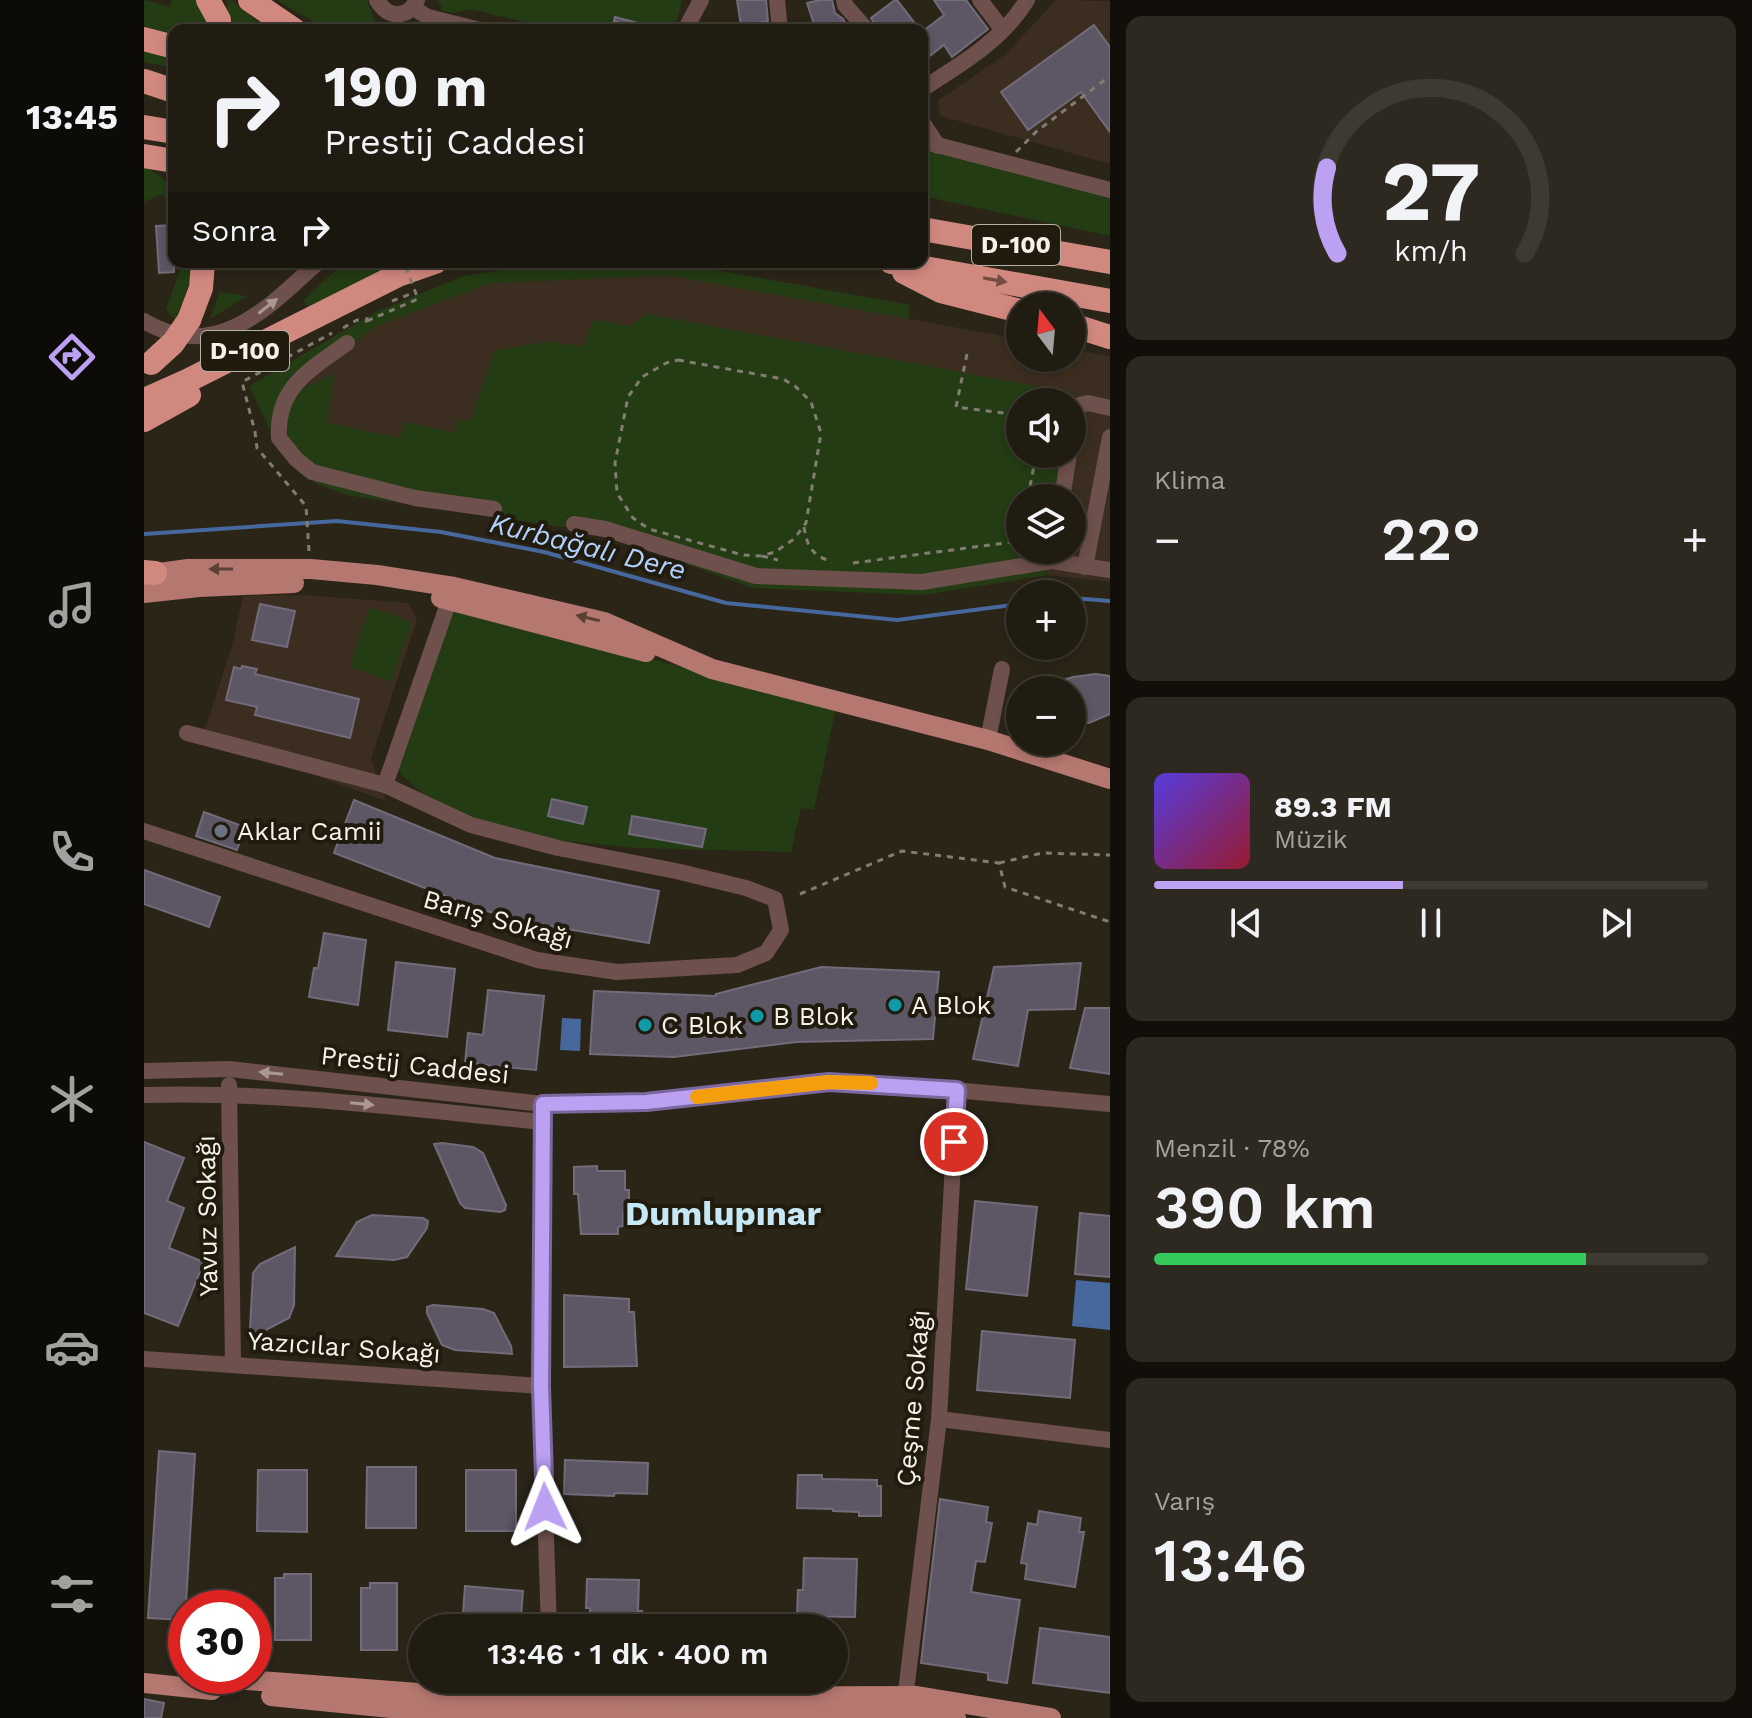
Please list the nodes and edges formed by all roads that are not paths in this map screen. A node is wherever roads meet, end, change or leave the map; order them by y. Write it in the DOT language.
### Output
graph roads {
  1 [pos="208,0"];
  2 [pos="250,0"];
  3 [pos="377,0"];
  4 [pos="701,0"];
  5 [pos="777,0"];
  6 [pos="844,0"];
  7 [pos="980,0"];
  8 [pos="1027,0"];
  9 [pos="415,4"];
  10 [pos="219,24"];
  11 [pos="285,24"];
  12 [pos="456,24"];
  13 [pos="688,24"];
  14 [pos="779,24"];
  15 [pos="862,24"];
  16 [pos="1002,29"];
  17 [pos="144,39"];
  18 [pos="168,45"];
  19 [pos="144,81"];
  20 [pos="928,85"];
  21 [pos="144,88"];
  22 [pos="168,90"];
  23 [pos="168,91"];
  24 [pos="144,127"];
  25 [pos="168,131"];
  26 [pos="930,143"];
  27 [pos="1110,190"];
  28 [pos="928,230"];
  29 [pos="1110,262"];
  30 [pos="203,268"];
  31 [pos="312,268"];
  32 [pos="418,268"];
  33 [pos="901,268"];
  34 [pos="924,268"];
  35 [pos="1110,301"];
  36 [pos="346,302"];
  37 [pos="1006,307"];
  38 [pos="145,322"];
  39 [pos="1086,329"];
  40 [pos="1110,337"];
  41 [pos="347,343"];
  42 [pos="148,364"];
  43 [pos="144,400"];
  44 [pos="1086,404"];
  45 [pos="1110,408"];
  46 [pos="144,420"];
  47 [pos="1110,437"];
  48 [pos="494,509"];
  49 [pos="574,524"];
  50 [pos="1013,564"];
  51 [pos="1076,564"];
  52 [pos="1085,567"];
  53 [pos="1110,570"];
  54 [pos="147,578"];
  55 [pos="452,593"];
  56 [pos="1002,669"];
  57 [pos="187,733"];
  58 [pos="988,740"];
  59 [pos="1110,779"];
  60 [pos="385,785"];
  61 [pos="144,831"];
  62 [pos="229,1069"];
  63 [pos="144,1071"];
  64 [pos="957,1090"];
  65 [pos="229,1094"];
  66 [pos="144,1095"];
  67 [pos="543,1104"];
  68 [pos="1110,1104"];
  69 [pos="543,1122"];
  70 [pos="144,1359"];
  71 [pos="233,1363"];
  72 [pos="541,1386"];
  73 [pos="939,1419"];
  74 [pos="1110,1440"];
  75 [pos="549,1614"];
  76 [pos="144,1671"];
  77 [pos="168,1673"];
  78 [pos="272,1682"];
  79 [pos="144,1683"];
  80 [pos="551,1697"];
  81 [pos="904,1703"];
  82 [pos="420,1714"];
  83 [pos="874,1714"];
  84 [pos="956,1718"];
  85 [pos="1051,1718"];
  1 -- 10 [label="highway"];
  2 -- 11 [label="highway"];
  3 -- 9 [label="street"];
  4 -- 13 [label="street"];
  5 -- 14 [label="street"];
  6 -- 15 [label="street"];
  7 -- 16 [label="street"];
  8 -- 16 [label="street"];
  9 -- 12 [label="street"];
  16 -- 20 [label="street"];
  17 -- 18 [label="highway"];
  19 -- 22 [label="highway"];
  21 -- 23 [label="highway"];
  24 -- 25 [label="highway"];
  26 -- 27 [label="street"];
  28 -- 29 [label="highway, D-100"];
  30 -- 42 [label="highway, bridge"];
  38 -- 31 [label="street, one-way"];
  32 -- 36 [label="highway, D-100"];
  33 -- 37 [label="highway"];
  34 -- 35 [label="highway, D-100, one-way"];
  36 -- 43 [label="highway, D-100"];
  36 -- 46 [label="highway"];
  39 -- 40 [label="highway"];
  41 -- 48 [label="street"];
  44 -- 45 [label="street"];
  47 -- 52 [label="street"];
  49 -- 50 [label="street"];
  51 -- 52 [label="street"];
  52 -- 53 [label="street"];
  54 -- 55 [label="main road"];
  55 -- 58 [label="main road"];
  55 -- 60 [label="street"];
  56 -- 58 [label="street"];
  57 -- 60 [label="street"];
  58 -- 59 [label="main road"];
  60 -- 61 [label="street, Barış Sokağı"];
  62 -- 63 [label="street, Prestij Caddesi"];
  62 -- 65 [label="street, Yavuz Sokağı"];
  67 -- 62 [label="street, Prestij Caddesi, one-way"];
  64 -- 67 [label="street, Prestij Caddesi"];
  64 -- 68 [label="street, Prestij Caddesi"];
  64 -- 73 [label="street, Çeşme Sokağı"];
  65 -- 66 [label="street, Prestij Caddesi"];
  65 -- 69 [label="street, Prestij Caddesi, one-way"];
  65 -- 71 [label="street, Yavuz Sokağı"];
  67 -- 69 [label="street"];
  69 -- 72 [label="street"];
  70 -- 71 [label="street, Yazıcılar Sokağı"];
  71 -- 72 [label="street, Yazıcılar Sokağı"];
  72 -- 75 [label="street"];
  73 -- 74 [label="street"];
  73 -- 81 [label="street, Çeşme Sokağı"];
  76 -- 77 [label="main road"];
  78 -- 80 [label="main road"];
  79 -- 82 [label="main road"];
  80 -- 81 [label="main road"];
  80 -- 82 [label="main road"];
  80 -- 83 [label="main road"];
  81 -- 83 [label="main road"];
  81 -- 84 [label="main road"];
  81 -- 85 [label="main road"];
}
